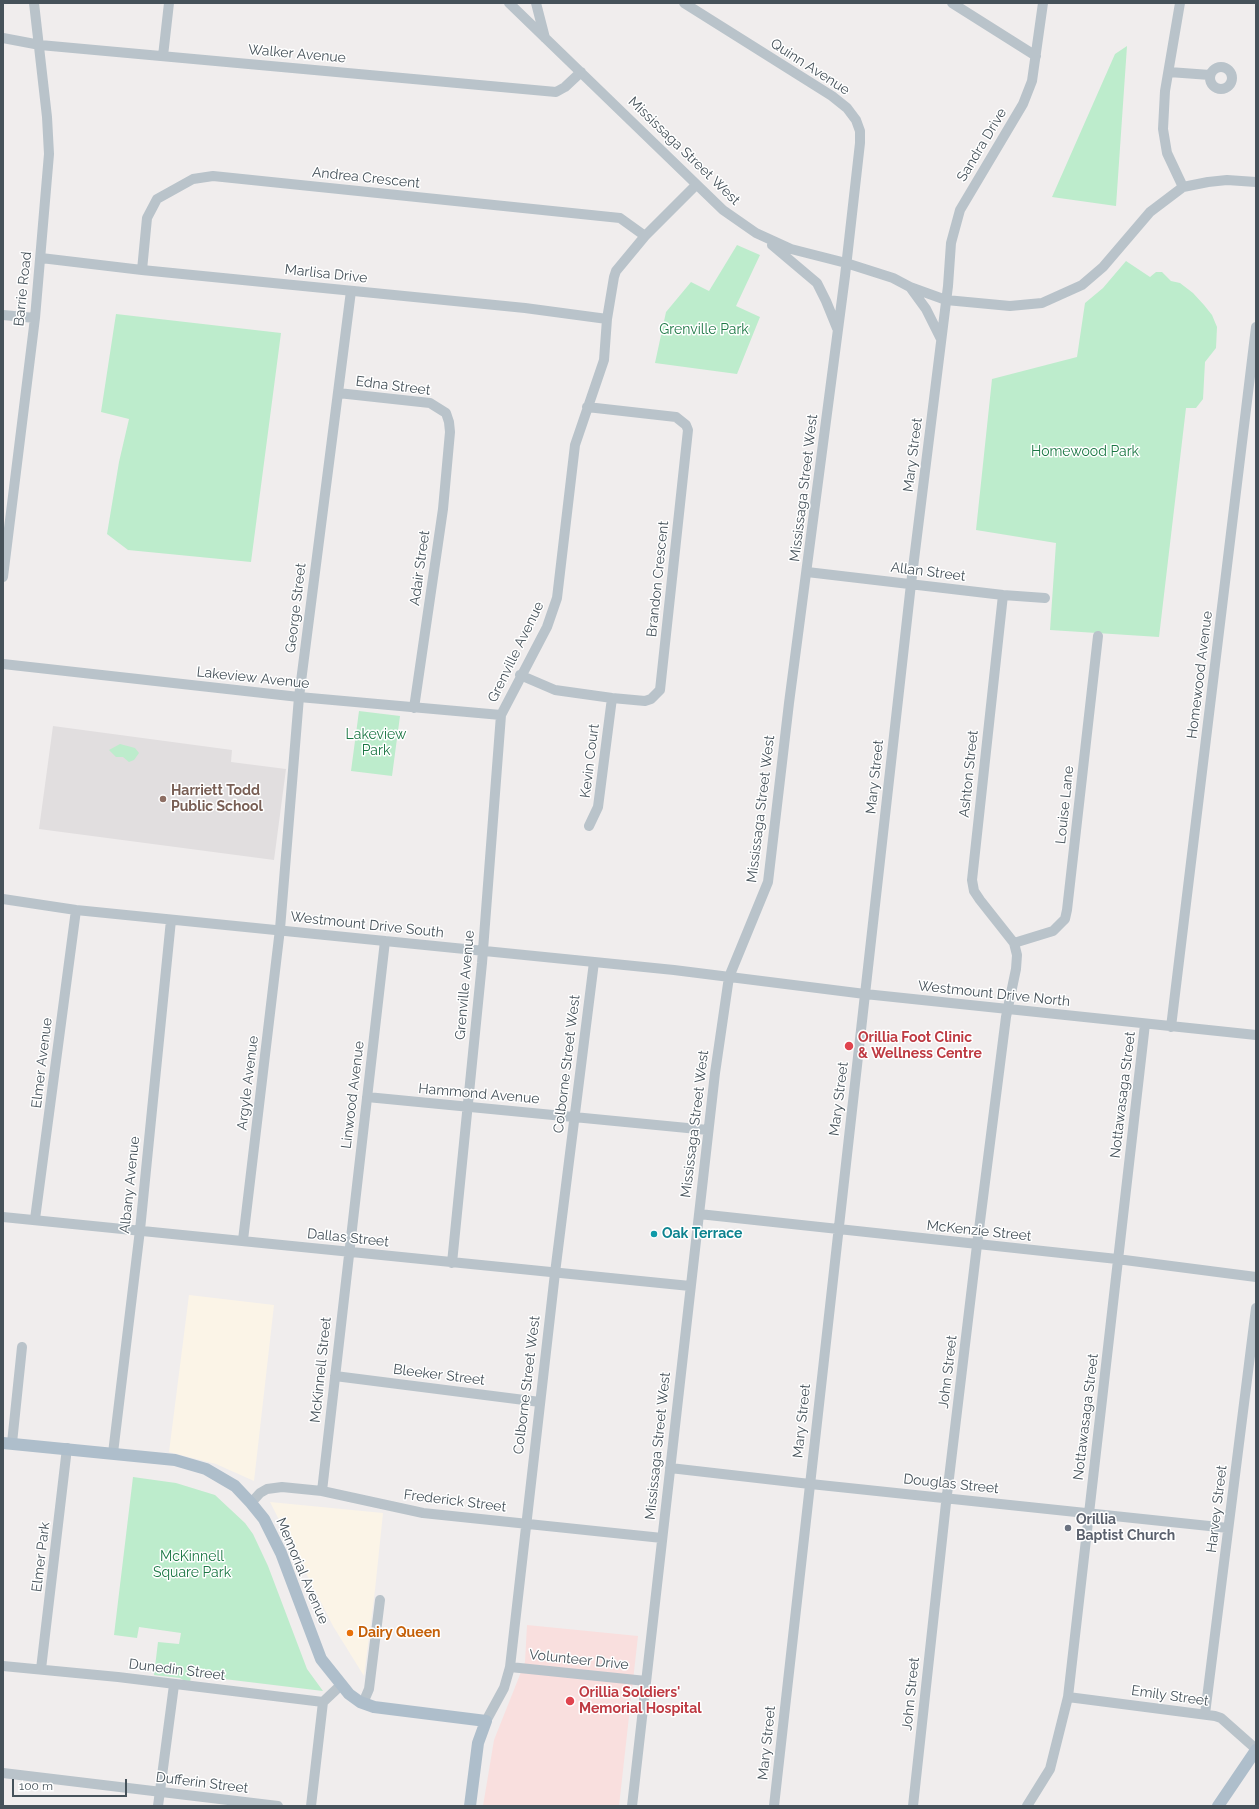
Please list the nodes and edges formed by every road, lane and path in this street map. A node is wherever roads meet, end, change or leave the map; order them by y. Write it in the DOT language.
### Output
graph roads {
  1 [pos="34,3"];
  2 [pos="169,3"];
  3 [pos="509,3"];
  4 [pos="536,3"];
  5 [pos="684,3"];
  6 [pos="952,3"];
  7 [pos="1043,3"];
  8 [pos="1180,3"];
  9 [pos="3,38"];
  10 [pos="544,38"];
  11 [pos="40,45"];
  12 [pos="163,56"];
  13 [pos="1036,56"];
  14 [pos="581,72"];
  15 [pos="1169,72"];
  16 [pos="1210,76"];
  17 [pos="1256,182"];
  18 [pos="696,185"];
  19 [pos="1183,187"];
  20 [pos="645,236"];
  21 [pos="762,236"];
  22 [pos="41,258"];
  23 [pos="846,263"];
  24 [pos="142,270"];
  25 [pos="910,287"];
  26 [pos="351,291"];
  27 [pos="946,300"];
  28 [pos="3,315"];
  29 [pos="35,318"];
  30 [pos="607,319"];
  31 [pos="1256,327"];
  32 [pos="838,329"];
  33 [pos="941,339"];
  34 [pos="338,393"];
  35 [pos="587,407"];
  36 [pos="450,432"];
  37 [pos="3,570"];
  38 [pos="807,572"];
  39 [pos="911,584"];
  40 [pos="1003,595"];
  41 [pos="1045,598"];
  42 [pos="1098,636"];
  43 [pos="3,664"];
  44 [pos="520,676"];
  45 [pos="299,697"];
  46 [pos="612,698"];
  47 [pos="414,708"];
  48 [pos="501,715"];
  49 [pos="589,826"];
  50 [pos="3,899"];
  51 [pos="76,910"];
  52 [pos="171,920"];
  53 [pos="280,929"];
  54 [pos="385,941"];
  55 [pos="1014,943"];
  56 [pos="483,951"];
  57 [pos="594,962"];
  58 [pos="729,977"];
  59 [pos="865,994"];
  60 [pos="1008,1009"];
  61 [pos="1145,1024"];
  62 [pos="1171,1027"];
  63 [pos="1256,1035"];
  64 [pos="367,1097"];
  65 [pos="468,1108"];
  66 [pos="576,1116"];
  67 [pos="708,1130"];
  68 [pos="699,1214"];
  69 [pos="3,1217"];
  70 [pos="35,1219"];
  71 [pos="140,1230"];
  72 [pos="838,1230"];
  73 [pos="243,1240"];
  74 [pos="977,1245"];
  75 [pos="349,1252"];
  76 [pos="1118,1259"];
  77 [pos="452,1263"];
  78 [pos="555,1274"];
  79 [pos="1256,1276"];
  80 [pos="690,1286"];
  81 [pos="1256,1308"];
  82 [pos="22,1347"];
  83 [pos="335,1376"];
  84 [pos="540,1402"];
  85 [pos="7,1443"];
  86 [pos="67,1448"];
  87 [pos="113,1453"];
  88 [pos="670,1468"];
  89 [pos="809,1484"];
  90 [pos="322,1491"];
  91 [pos="947,1498"];
  92 [pos="252,1503"];
  93 [pos="1089,1513"];
  94 [pos="526,1524"];
  95 [pos="1228,1528"];
  96 [pos="662,1538"];
  97 [pos="380,1600"];
  98 [pos="3,1666"];
  99 [pos="510,1667"];
  100 [pos="41,1669"];
  101 [pos="646,1681"];
  102 [pos="174,1685"];
  103 [pos="341,1686"];
  104 [pos="1068,1697"];
  105 [pos="322,1702"];
  106 [pos="363,1703"];
  107 [pos="1205,1714"];
  108 [pos="486,1721"];
  109 [pos="1256,1750"];
  110 [pos="3,1773"];
  111 [pos="160,1793"];
  112 [pos="158,1806"];
  113 [pos="278,1806"];
  114 [pos="311,1806"];
  115 [pos="470,1806"];
  116 [pos="632,1806"];
  117 [pos="774,1806"];
  118 [pos="913,1806"];
  119 [pos="1027,1806"];
  120 [pos="1218,1806"];
  1 -- 11 [label="street, Barrie Road"];
  2 -- 12 [label="street"];
  3 -- 10 [label="street, Mississaga Street West"];
  4 -- 10 [label="street"];
  5 -- 23 [label="street, Quinn Avenue"];
  6 -- 13 [label="street"];
  7 -- 13 [label="street, Sandra Drive"];
  8 -- 15 [label="street"];
  9 -- 11 [label="street, Walker Avenue"];
  10 -- 14 [label="street, Mississaga Street West"];
  11 -- 12 [label="street, Walker Avenue"];
  11 -- 22 [label="street, Barrie Road"];
  12 -- 14 [label="street, Walker Avenue"];
  13 -- 27 [label="street, Sandra Drive"];
  14 -- 18 [label="street, Mississaga Street West"];
  15 -- 16 [label="street"];
  15 -- 19 [label="street"];
  17 -- 19 [label="street"];
  18 -- 20 [label="street, Grenville Avenue"];
  18 -- 21 [label="street, Mississaga Street West"];
  19 -- 27 [label="street"];
  20 -- 24 [label="street, Andrea Crescent"];
  20 -- 30 [label="street, Grenville Avenue"];
  21 -- 23 [label="street, Mississaga Street West"];
  21 -- 32 [label="street"];
  22 -- 24 [label="street, Marlisa Drive"];
  22 -- 29 [label="street, Barrie Road"];
  23 -- 25 [label="street"];
  23 -- 32 [label="street, Mississaga Street West"];
  24 -- 26 [label="street, Marlisa Drive"];
  25 -- 27 [label="street"];
  25 -- 33 [label="street"];
  26 -- 30 [label="street, Marlisa Drive"];
  26 -- 34 [label="street, George Street"];
  27 -- 33 [label="street, Mary Street"];
  28 -- 29 [label="street"];
  29 -- 37 [label="street, Barrie Road"];
  30 -- 35 [label="street, Grenville Avenue"];
  31 -- 62 [label="street, Homewood Avenue"];
  32 -- 38 [label="street, Mississaga Street West"];
  33 -- 39 [label="street, Mary Street"];
  34 -- 36 [label="street, Edna Street"];
  34 -- 45 [label="street, George Street"];
  35 -- 44 [label="street, Grenville Avenue"];
  35 -- 46 [label="street, Brandon Crescent"];
  36 -- 47 [label="street, Adair Street"];
  38 -- 39 [label="street, Allan Street"];
  38 -- 58 [label="street, Mississaga Street West"];
  39 -- 40 [label="street, Allan Street"];
  39 -- 59 [label="street, Mary Street"];
  40 -- 41 [label="street, Allan Street"];
  40 -- 55 [label="street, Ashton Street"];
  42 -- 55 [label="street, Louise Lane"];
  43 -- 45 [label="street, Lakeview Avenue"];
  44 -- 46 [label="street, Brandon Crescent"];
  44 -- 48 [label="street, Grenville Avenue"];
  45 -- 47 [label="street, Lakeview Avenue"];
  45 -- 53 [label="street, George Street"];
  46 -- 49 [label="street, Kevin Court"];
  47 -- 48 [label="street, Lakeview Avenue"];
  48 -- 56 [label="street, Grenville Avenue"];
  50 -- 51 [label="street, Westmount Drive South"];
  51 -- 52 [label="street, Westmount Drive South"];
  51 -- 70 [label="street, Elmer Avenue"];
  52 -- 53 [label="street, Westmount Drive South"];
  52 -- 71 [label="street, Albany Avenue"];
  53 -- 54 [label="street, Westmount Drive South"];
  53 -- 73 [label="street, Argyle Avenue"];
  54 -- 56 [label="street, Westmount Drive South"];
  54 -- 64 [label="street, Linwood Avenue"];
  55 -- 60 [label="street, John Street"];
  56 -- 57 [label="street, Westmount Drive South"];
  56 -- 65 [label="street, Grenville Avenue"];
  57 -- 58 [label="street, Westmount Drive South"];
  57 -- 66 [label="street, Colborne Street West"];
  58 -- 59 [label="street, Westmount Drive North"];
  58 -- 67 [label="street, Mississaga Street West"];
  59 -- 60 [label="street, Westmount Drive North"];
  59 -- 72 [label="street, Mary Street"];
  60 -- 61 [label="street, Westmount Drive North"];
  60 -- 74 [label="street, John Street"];
  61 -- 62 [label="street, Westmount Drive North"];
  61 -- 76 [label="street, Nottawasaga Street"];
  62 -- 63 [label="street, Westmount Drive North"];
  64 -- 65 [label="street, Hammond Avenue"];
  64 -- 75 [label="street, Linwood Avenue"];
  65 -- 66 [label="street, Hammond Avenue"];
  65 -- 77 [label="street, Grenville Avenue"];
  66 -- 67 [label="street, Hammond Avenue"];
  66 -- 78 [label="street, Colborne Street West"];
  67 -- 68 [label="street, Mississaga Street West"];
  68 -- 72 [label="street, McKenzie Street"];
  68 -- 80 [label="street, Mississaga Street West"];
  69 -- 70 [label="street, Dallas Street"];
  70 -- 71 [label="street, Dallas Street"];
  71 -- 73 [label="street, Dallas Street"];
  71 -- 87 [label="street, Albany Avenue"];
  72 -- 74 [label="street, McKenzie Street"];
  72 -- 89 [label="street, Mary Street"];
  73 -- 75 [label="street, Dallas Street"];
  74 -- 76 [label="street, McKenzie Street"];
  74 -- 91 [label="street, John Street"];
  75 -- 77 [label="street, Dallas Street"];
  75 -- 83 [label="street, McKinnell Street"];
  76 -- 79 [label="street, McKenzie Street"];
  76 -- 93 [label="street, Nottawasaga Street"];
  77 -- 78 [label="street, Dallas Street"];
  78 -- 80 [label="street, Dallas Street"];
  78 -- 84 [label="street, Colborne Street West"];
  80 -- 88 [label="street, Mississaga Street West"];
  81 -- 95 [label="street, Harvey Street"];
  82 -- 85 [label="street"];
  83 -- 84 [label="street, Bleeker Street"];
  83 -- 90 [label="street, McKinnell Street"];
  84 -- 94 [label="street, Colborne Street West"];
  85 -- 86 [label="main road, Memorial Avenue"];
  86 -- 87 [label="main road, Memorial Avenue"];
  86 -- 100 [label="street, Elmer Park"];
  87 -- 92 [label="main road, Memorial Avenue"];
  88 -- 89 [label="street, Douglas Street"];
  88 -- 96 [label="street, Mississaga Street West"];
  89 -- 91 [label="street, Douglas Street"];
  89 -- 117 [label="street, Mary Street"];
  90 -- 92 [label="street, Frederick Street"];
  90 -- 94 [label="street, Frederick Street"];
  91 -- 93 [label="street, Douglas Street"];
  91 -- 118 [label="street, John Street"];
  92 -- 103 [label="main road, Memorial Avenue"];
  93 -- 95 [label="street, Douglas Street"];
  93 -- 104 [label="street, Nottawasaga Street"];
  94 -- 96 [label="street, Frederick Street"];
  94 -- 99 [label="street, Colborne Street West"];
  95 -- 107 [label="street, Harvey Street"];
  96 -- 101 [label="street, Mississaga Street West"];
  97 -- 106 [label="street"];
  98 -- 100 [label="street, Dunedin Street"];
  99 -- 101 [label="street, Volunteer Drive"];
  99 -- 108 [label="street, Colborne Street West"];
  100 -- 102 [label="street, Dunedin Street"];
  101 -- 116 [label="street, Mississaga Street West"];
  102 -- 105 [label="street, Dunedin Street"];
  102 -- 111 [label="street"];
  103 -- 105 [label="street"];
  103 -- 106 [label="main road, Memorial Avenue"];
  104 -- 107 [label="street, Emily Street"];
  104 -- 119 [label="street, Nottawasaga Street"];
  105 -- 114 [label="street"];
  106 -- 108 [label="main road, Memorial Avenue"];
  107 -- 109 [label="street, Emily Street"];
  108 -- 115 [label="main road, Colborne Street West"];
  109 -- 120 [label="main road"];
  110 -- 111 [label="street, Dufferin Street"];
  111 -- 112 [label="street"];
  111 -- 113 [label="street, Dufferin Street"];
}
